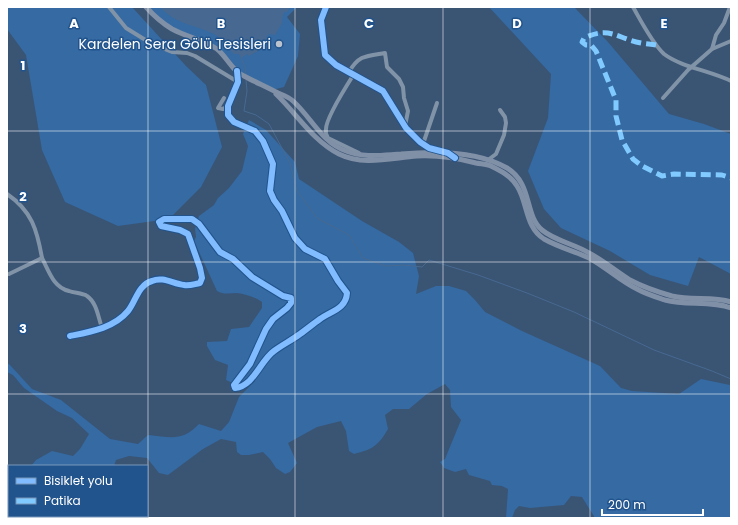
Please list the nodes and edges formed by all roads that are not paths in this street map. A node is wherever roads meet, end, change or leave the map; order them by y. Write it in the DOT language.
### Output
graph roads {
  1 [pos="110,7"];
  2 [pos="146,7"];
  3 [pos="326,7"];
  4 [pos="633,7"];
  5 [pos="730,7"];
  6 [pos="731,41"];
  7 [pos="712,49"];
  8 [pos="692,66"];
  9 [pos="236,71"];
  10 [pos="349,72"];
  11 [pos="354,74"];
  12 [pos="731,81"];
  13 [pos="238,82"];
  14 [pos="272,90"];
  15 [pos="224,98"];
  16 [pos="663,98"];
  17 [pos="437,104"];
  18 [pos="228,106"];
  19 [pos="500,110"];
  20 [pos="404,126"];
  21 [pos="423,144"];
  22 [pos="448,153"];
  23 [pos="364,156"];
  24 [pos="455,158"];
  25 [pos="377,161"];
  26 [pos="485,163"];
  27 [pos="7,194"];
  28 [pos="42,258"];
  29 [pos="8,273"];
  30 [pos="731,302"];
  31 [pos="731,308"];
  32 [pos="102,328"];
  33 [pos="70,336"];
  1 -- 13 [label="street"];
  2 -- 9 [label="main road"];
  3 -- 10 [label="street"];
  4 -- 8 [label="street"];
  5 -- 7 [label="street"];
  6 -- 7 [label="street"];
  7 -- 8 [label="street"];
  8 -- 12 [label="street"];
  8 -- 16 [label="street"];
  9 -- 13 [label="street"];
  9 -- 14 [label="main road"];
  10 -- 11 [label="street"];
  10 -- 20 [label="street"];
  11 -- 20 [label="street"];
  11 -- 23 [label="street"];
  13 -- 18 [label="street"];
  14 -- 23 [label="main road"];
  14 -- 25 [label="main road"];
  15 -- 18 [label="street"];
  17 -- 21 [label="street"];
  18 -- 32 [label="street"];
  19 -- 26 [label="street"];
  20 -- 21 [label="street"];
  21 -- 22 [label="street"];
  22 -- 23 [label="main road"];
  22 -- 24 [label="street"];
  22 -- 26 [label="main road"];
  23 -- 25 [label="street"];
  24 -- 25 [label="main road"];
  24 -- 26 [label="main road"];
  26 -- 30 [label="main road"];
  26 -- 31 [label="main road"];
  27 -- 28 [label="street"];
  28 -- 29 [label="street"];
  28 -- 32 [label="street"];
  32 -- 33 [label="street"];
}
